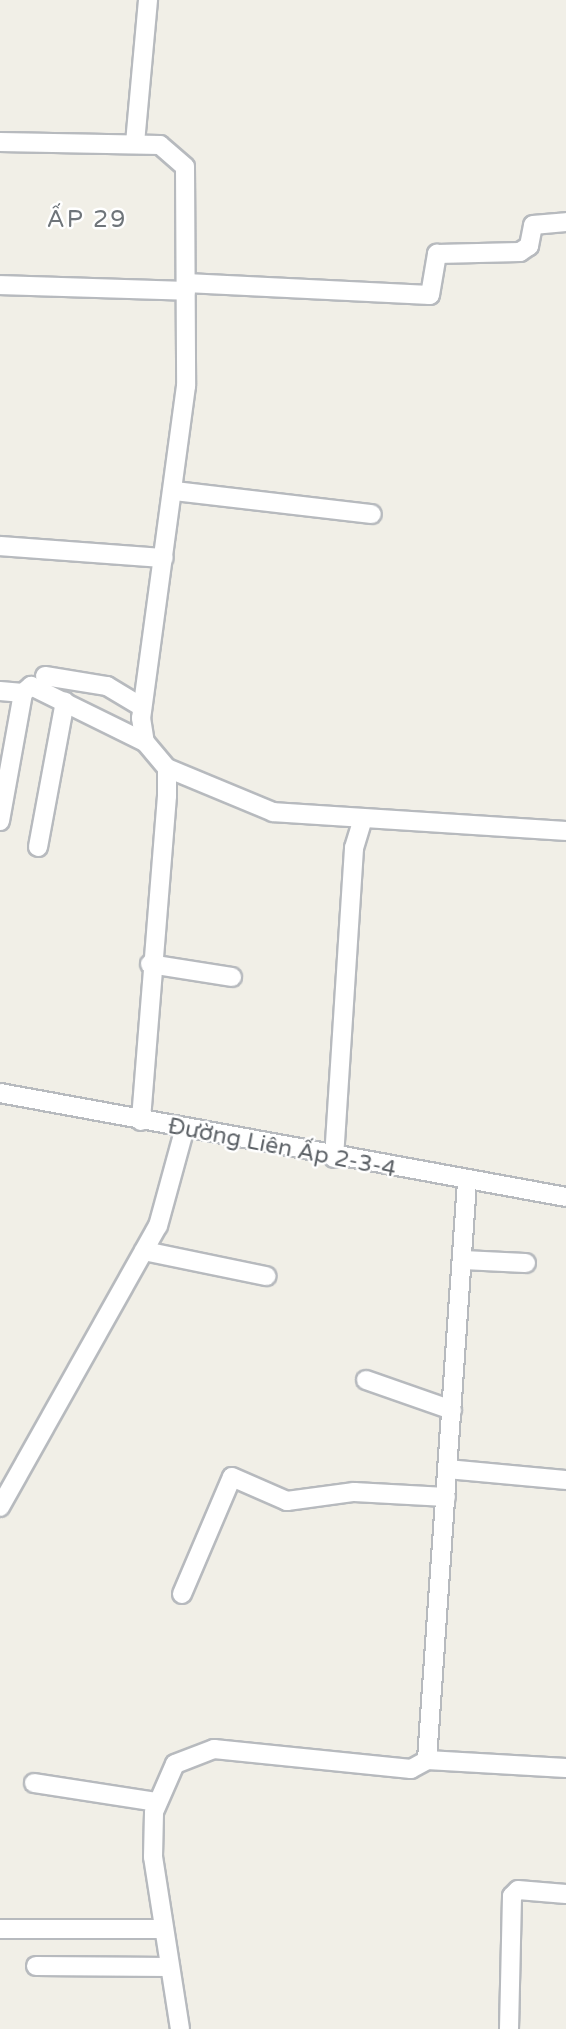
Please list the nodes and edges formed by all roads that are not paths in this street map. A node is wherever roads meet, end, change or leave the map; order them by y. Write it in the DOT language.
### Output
graph roads {
  1 [pos="148,0"];
  2 [pos="0,142"];
  3 [pos="135,143"];
  4 [pos="566,222"];
  5 [pos="0,285"];
  6 [pos="186,287"];
  7 [pos="175,491"];
  8 [pos="372,514"];
  9 [pos="0,546"];
  10 [pos="164,558"];
  11 [pos="44,676"];
  12 [pos="0,691"];
  13 [pos="23,693"];
  14 [pos="65,701"];
  15 [pos="142,707"];
  16 [pos="145,742"];
  17 [pos="167,768"];
  18 [pos="0,821"];
  19 [pos="362,821"];
  20 [pos="566,831"];
  21 [pos="38,847"];
  22 [pos="150,964"];
  23 [pos="232,977"];
  24 [pos="0,1093"];
  25 [pos="141,1121"];
  26 [pos="184,1130"];
  27 [pos="334,1158"];
  28 [pos="467,1182"];
  29 [pos="566,1197"];
  30 [pos="144,1251"];
  31 [pos="462,1259"];
  32 [pos="526,1263"];
  33 [pos="266,1276"];
  34 [pos="366,1380"];
  35 [pos="452,1409"];
  36 [pos="448,1469"];
  37 [pos="566,1480"];
  38 [pos="446,1497"];
  39 [pos="0,1507"];
  40 [pos="182,1594"];
  41 [pos="427,1760"];
  42 [pos="566,1768"];
  43 [pos="34,1783"];
  44 [pos="157,1802"];
  45 [pos="566,1894"];
  46 [pos="0,1929"];
  47 [pos="162,1929"];
  48 [pos="36,1966"];
  49 [pos="169,1967"];
  50 [pos="180,2029"];
  51 [pos="509,2029"];
  1 -- 3 [label="street"];
  2 -- 3 [label="street"];
  3 -- 6 [label="street"];
  4 -- 6 [label="street"];
  5 -- 6 [label="street"];
  6 -- 7 [label="street"];
  7 -- 8 [label="street"];
  7 -- 10 [label="street"];
  9 -- 10 [label="street"];
  10 -- 15 [label="street"];
  11 -- 15 [label="street"];
  12 -- 13 [label="street"];
  13 -- 14 [label="street"];
  13 -- 18 [label="street"];
  14 -- 16 [label="street"];
  14 -- 21 [label="street"];
  15 -- 16 [label="street"];
  16 -- 17 [label="street"];
  17 -- 19 [label="street"];
  17 -- 22 [label="street"];
  19 -- 20 [label="street"];
  19 -- 27 [label="street"];
  22 -- 23 [label="street"];
  22 -- 25 [label="street"];
  24 -- 25 [label="street, Đường Liên Ấp 2-3-4"];
  25 -- 26 [label="street, Đường Liên Ấp 2-3-4"];
  26 -- 27 [label="street, Đường Liên Ấp 2-3-4"];
  26 -- 30 [label="street"];
  27 -- 28 [label="street, Đường Liên Ấp 2-3-4"];
  28 -- 29 [label="street, Đường Liên Ấp 2-3-4"];
  28 -- 31 [label="street"];
  30 -- 33 [label="street"];
  30 -- 39 [label="street"];
  31 -- 32 [label="street"];
  31 -- 35 [label="street"];
  34 -- 35 [label="street"];
  35 -- 36 [label="street"];
  36 -- 37 [label="street"];
  36 -- 38 [label="street"];
  38 -- 40 [label="street"];
  38 -- 41 [label="street"];
  41 -- 42 [label="street"];
  41 -- 44 [label="street"];
  43 -- 44 [label="street"];
  44 -- 47 [label="street"];
  45 -- 51 [label="street"];
  46 -- 47 [label="street"];
  47 -- 49 [label="street"];
  48 -- 49 [label="street"];
  49 -- 50 [label="street"];
}
